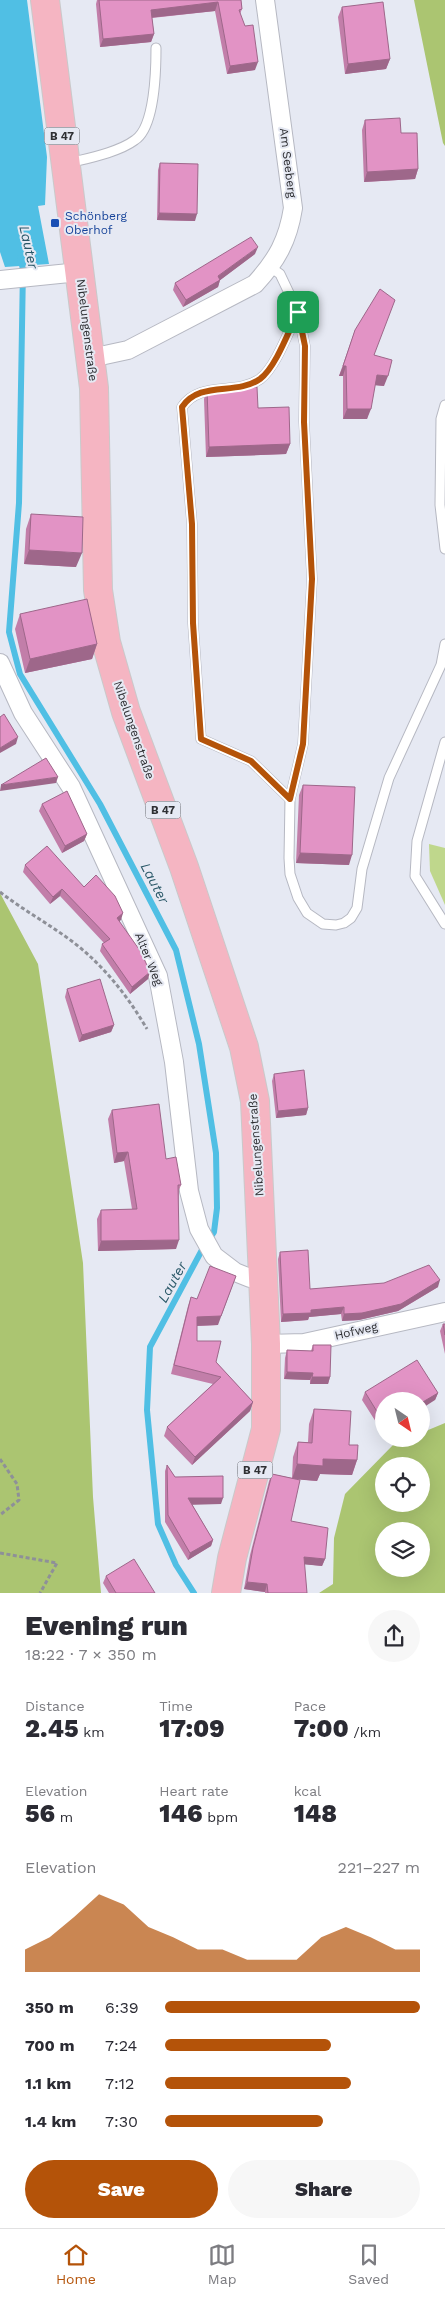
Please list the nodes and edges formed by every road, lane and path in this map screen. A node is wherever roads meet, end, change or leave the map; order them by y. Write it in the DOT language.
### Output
graph roads {
  1 [pos="45,0"];
  2 [pos="265,0"];
  3 [pos="156,48"];
  4 [pos="66,164"];
  5 [pos="270,267"];
  6 [pos="66,274"];
  7 [pos="0,280"];
  8 [pos="298,312"];
  9 [pos="91,358"];
  10 [pos="445,405"];
  11 [pos="445,549"];
  12 [pos="445,644"];
  13 [pos="0,664"];
  14 [pos="443,666"];
  15 [pos="445,742"];
  16 [pos="290,799"];
  17 [pos="0,892"];
  18 [pos="445,924"];
  19 [pos="151,1038"];
  20 [pos="263,1278"];
  21 [pos="445,1312"];
  22 [pos="266,1344"];
  23 [pos="0,1459"];
  24 [pos="0,1515"];
  25 [pos="0,1553"];
  26 [pos="40,1593"];
  27 [pos="226,1593"];
  1 -- 4 [label="main road, Nibelungenstraße / B 47"];
  2 -- 5 [label="street, Am Seeberg"];
  3 -- 4 [label="lane"];
  4 -- 6 [label="main road, Nibelungenstraße / B 47"];
  5 -- 8 [label="lane"];
  5 -- 9 [label="street, Am Seeberg"];
  6 -- 7 [label="street"];
  6 -- 9 [label="main road, Nibelungenstraße / B 47"];
  8 -- 16 [label="lane"];
  8 -- 16 [label="lane"];
  9 -- 20 [label="main road, Nibelungenstraße / B 47"];
  10 -- 11 [label="lane"];
  12 -- 14 [label="lane"];
  13 -- 20 [label="street, Alter Weg"];
  14 -- 16 [label="lane"];
  15 -- 18 [label="lane"];
  17 -- 19 [label="path"];
  20 -- 22 [label="main road, Nibelungenstraße / B 47"];
  21 -- 22 [label="street, Hofweg"];
  22 -- 27 [label="main road, Nibelungenstraße / B 47"];
  23 -- 24 [label="path"];
  25 -- 26 [label="path"];
}
